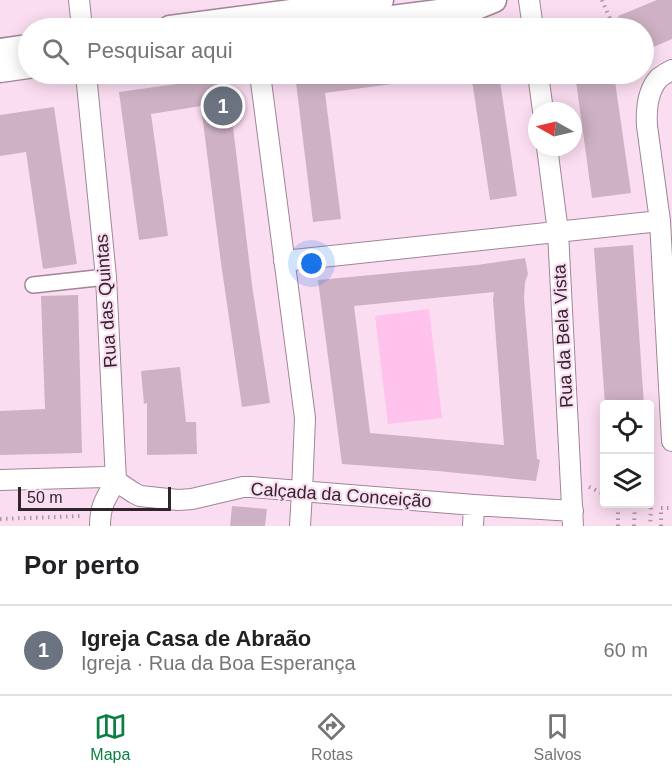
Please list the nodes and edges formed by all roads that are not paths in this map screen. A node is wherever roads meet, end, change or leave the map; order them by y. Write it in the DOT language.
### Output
graph roads {
  1 [pos="79,0"];
  2 [pos="381,0"];
  3 [pos="494,0"];
  4 [pos="529,0"];
  5 [pos="81,18"];
  6 [pos="281,18"];
  7 [pos="392,18"];
  8 [pos="532,18"];
  9 [pos="18,48"];
  10 [pos="0,51"];
  11 [pos="18,67"];
  12 [pos="0,70"];
  13 [pos="672,70"];
  14 [pos="87,84"];
  15 [pos="261,84"];
  16 [pos="539,84"];
  17 [pos="542,102"];
  18 [pos="548,156"];
  19 [pos="660,221"];
  20 [pos="558,232"];
  21 [pos="284,261"];
  22 [pos="106,277"];
  23 [pos="33,285"];
  24 [pos="672,441"];
  25 [pos="0,480"];
  26 [pos="116,481"];
  27 [pos="302,492"];
  28 [pos="474,505"];
  29 [pos="573,518"];
  30 [pos="100,520"];
  31 [pos="300,526"];
  32 [pos="473,526"];
  1 -- 5 [label="street"];
  2 -- 6 [label="street"];
  3 -- 7 [label="street"];
  4 -- 8 [label="street"];
  9 -- 10 [label="street"];
  11 -- 12 [label="street"];
  13 -- 19 [label="street"];
  14 -- 22 [label="street, Rua das Quintas"];
  15 -- 21 [label="street"];
  16 -- 17 [label="street"];
  18 -- 20 [label="street, Rua da Bela Vista"];
  19 -- 20 [label="street"];
  19 -- 24 [label="street"];
  20 -- 21 [label="street"];
  20 -- 29 [label="street, Rua da Bela Vista"];
  21 -- 27 [label="street"];
  22 -- 23 [label="street"];
  22 -- 26 [label="street, Rua das Quintas"];
  25 -- 26 [label="street"];
  26 -- 27 [label="street, Calçada da Conceição"];
  26 -- 30 [label="street"];
  27 -- 28 [label="street, Calçada da Conceição"];
  27 -- 31 [label="street"];
  28 -- 29 [label="street, Calçada da Conceição"];
  28 -- 32 [label="street"];
}
